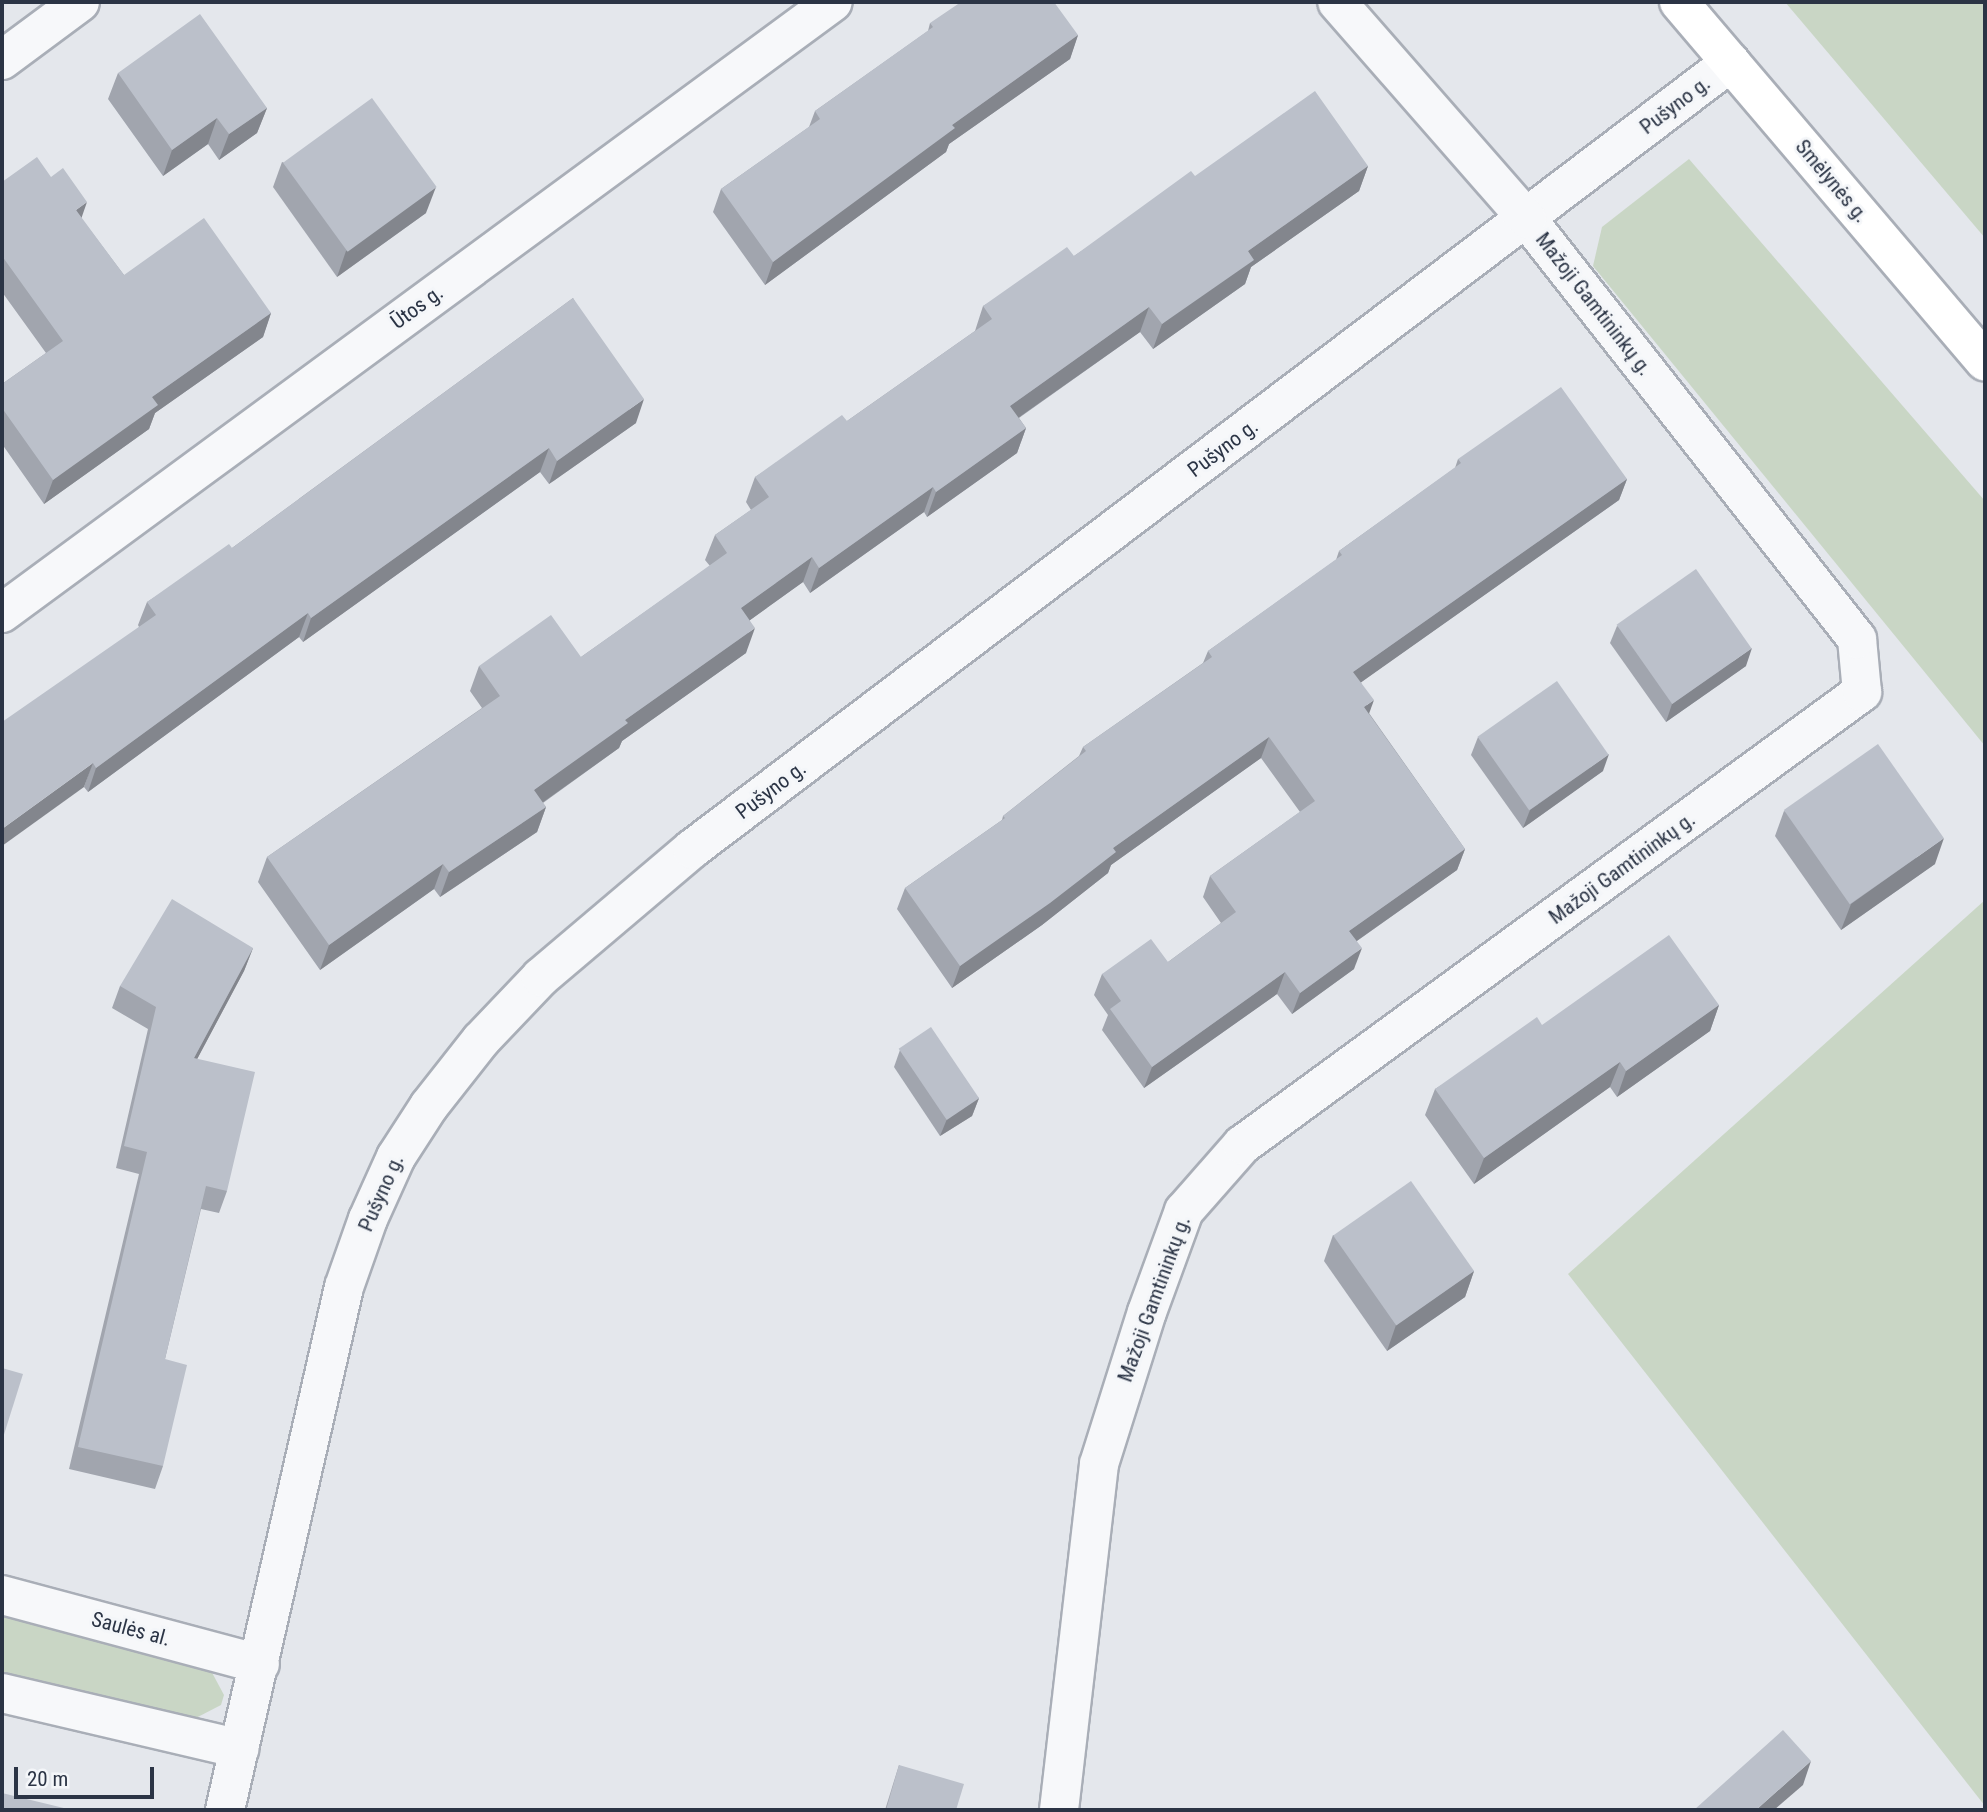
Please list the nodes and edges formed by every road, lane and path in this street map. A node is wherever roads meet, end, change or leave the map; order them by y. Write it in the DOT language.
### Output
graph roads {
  1 [pos="80,2"];
  2 [pos="832,2"];
  3 [pos="1338,2"];
  4 [pos="1679,2"];
  5 [pos="2,60"];
  6 [pos="1731,62"];
  7 [pos="1527,219"];
  8 [pos="1985,361"];
  9 [pos="2,613"];
  10 [pos="2,1595"];
  11 [pos="260,1664"];
  12 [pos="2,1693"];
  13 [pos="240,1749"];
  14 [pos="225,1810"];
  15 [pos="1059,1810"];
  1 -- 5 [label="street"];
  2 -- 9 [label="street, Ūtos g."];
  3 -- 7 [label="street, Mažoji Gamtininkų g."];
  4 -- 6 [label="highway, Smėlynės g."];
  6 -- 7 [label="street, Pušyno g."];
  6 -- 8 [label="highway, Smėlynės g."];
  7 -- 11 [label="street, Pušyno g."];
  7 -- 15 [label="street, Mažoji Gamtininkų g."];
  10 -- 11 [label="street, Saulės al."];
  11 -- 13 [label="street, Pušyno g."];
  12 -- 13 [label="street"];
  13 -- 14 [label="street, Pušyno g."];
}
